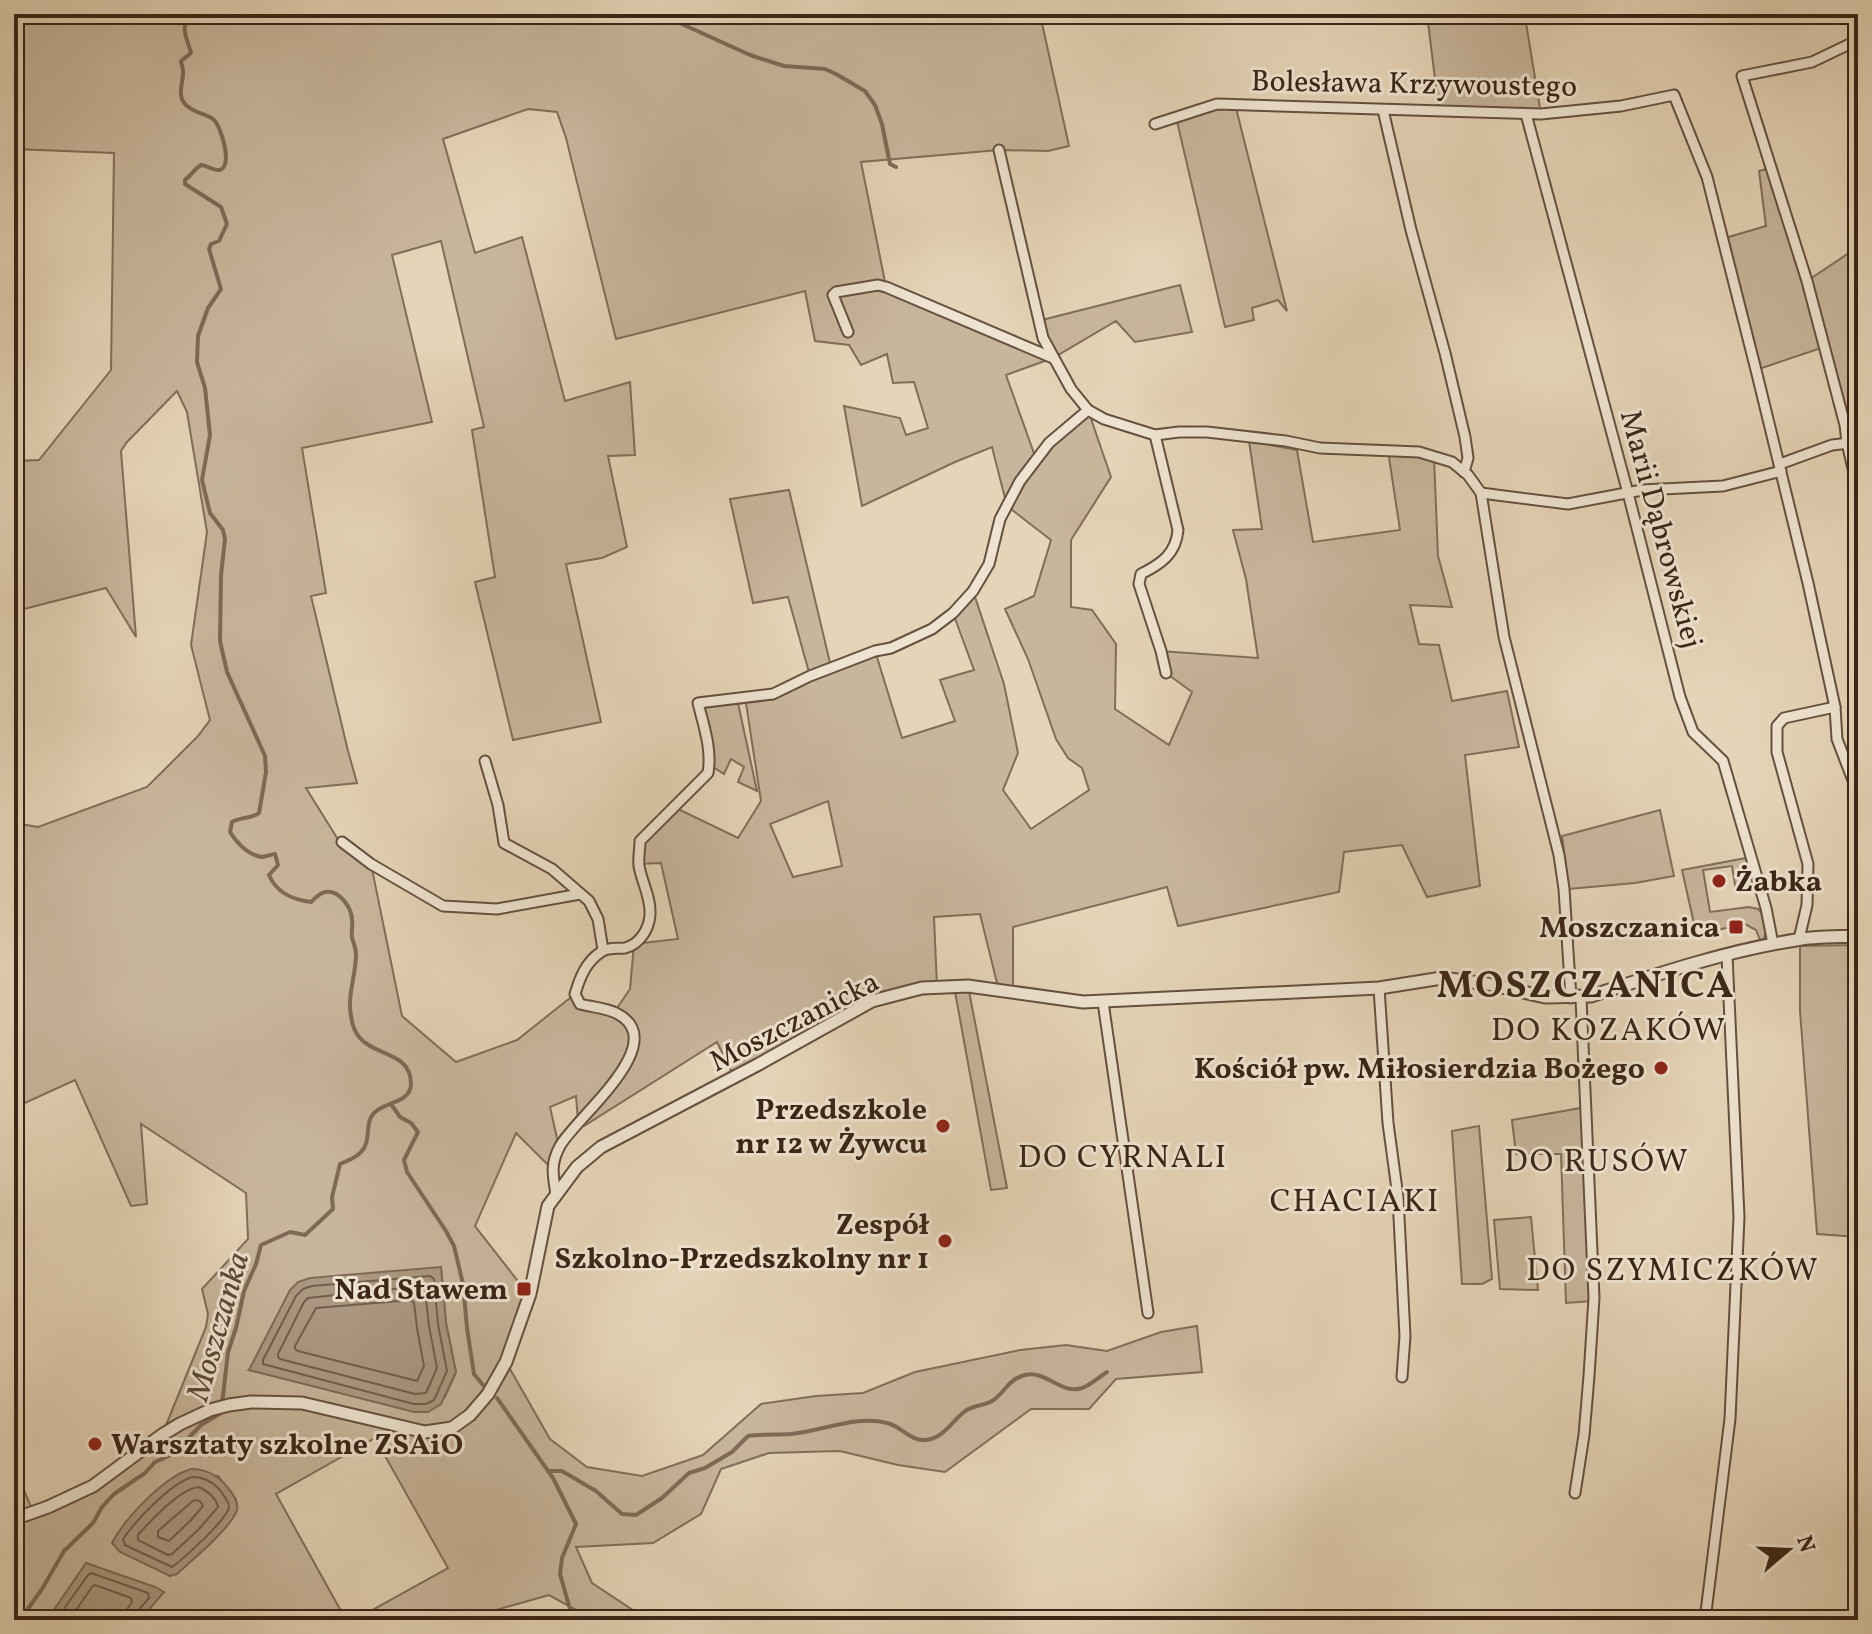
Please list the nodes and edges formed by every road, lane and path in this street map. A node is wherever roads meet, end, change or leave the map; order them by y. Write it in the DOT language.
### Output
graph roads {
  1 [pos="1858,40"];
  2 [pos="1383,110"];
  3 [pos="1526,114"];
  4 [pos="1155,124"];
  5 [pos="999,150"];
  6 [pos="848,332"];
  7 [pos="1053,358"];
  8 [pos="1088,410"];
  9 [pos="1155,435"];
  10 [pos="1853,443"];
  11 [pos="1780,467"];
  12 [pos="1464,472"];
  13 [pos="1858,490"];
  14 [pos="1481,493"];
  15 [pos="1628,493"];
  16 [pos="1166,673"];
  17 [pos="1835,707"];
  18 [pos="485,761"];
  19 [pos="1858,786"];
  20 [pos="342,842"];
  21 [pos="580,894"];
  22 [pos="1858,936"];
  23 [pos="1799,939"];
  24 [pos="1773,944"];
  25 [pos="603,950"];
  26 [pos="1727,955"];
  27 [pos="1379,988"];
  28 [pos="1576,998"];
  29 [pos="1103,1002"];
  30 [pos="556,1194"];
  31 [pos="1148,1313"];
  32 [pos="1402,1377"];
  33 [pos="1575,1493"];
  34 [pos="14,1519"];
  35 [pos="1705,1620"];
  1 -- 10 [label="street"];
  2 -- 3 [label="street, Bolesława Krzywoustego"];
  2 -- 4 [label="street, Bolesława Krzywoustego"];
  2 -- 12 [label="street"];
  3 -- 11 [label="street, Bolesława Krzywoustego"];
  3 -- 15 [label="street, Marii Dąbrowskiej"];
  5 -- 7 [label="street"];
  6 -- 7 [label="street"];
  7 -- 8 [label="street"];
  8 -- 9 [label="street"];
  8 -- 25 [label="street"];
  9 -- 12 [label="street"];
  9 -- 16 [label="street"];
  10 -- 11 [label="street"];
  10 -- 13 [label="street"];
  11 -- 15 [label="street"];
  11 -- 17 [label="street"];
  12 -- 14 [label="street"];
  14 -- 15 [label="street"];
  14 -- 28 [label="street"];
  15 -- 24 [label="street, Marii Dąbrowskiej"];
  17 -- 19 [label="street"];
  17 -- 23 [label="street"];
  18 -- 21 [label="street"];
  20 -- 21 [label="street"];
  21 -- 25 [label="street"];
  22 -- 23 [label="street, Moszczanicka"];
  23 -- 24 [label="street, Moszczanicka"];
  24 -- 26 [label="street, Moszczanicka"];
  25 -- 30 [label="street"];
  26 -- 28 [label="street, Moszczanicka"];
  26 -- 35 [label="street"];
  27 -- 28 [label="street, Moszczanicka"];
  27 -- 29 [label="street, Moszczanicka"];
  27 -- 32 [label="street"];
  28 -- 33 [label="street"];
  29 -- 30 [label="street, Moszczanicka"];
  29 -- 31 [label="street"];
  30 -- 34 [label="street, Moszczanicka"];
}
